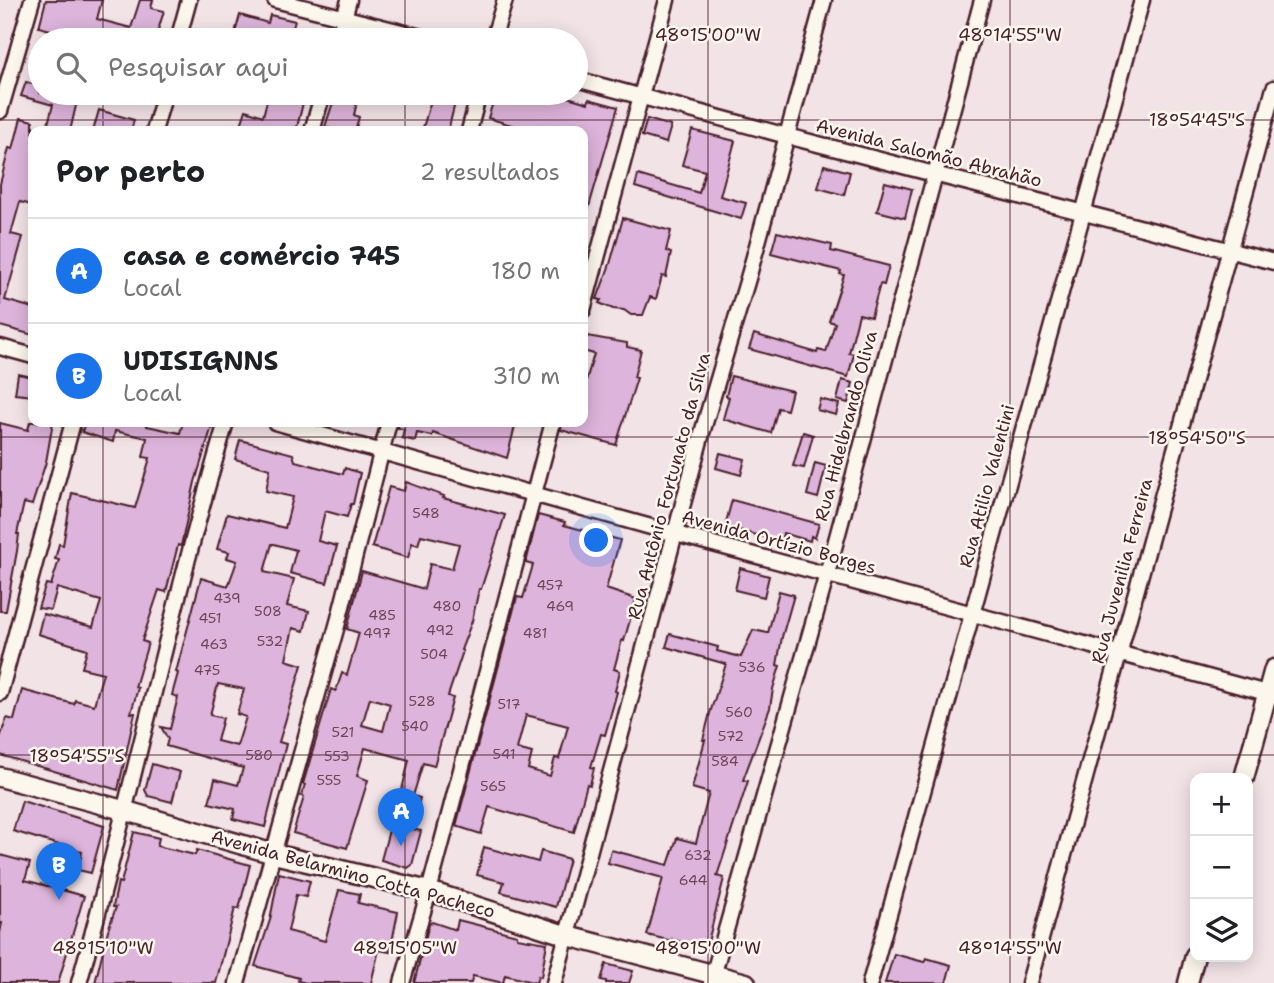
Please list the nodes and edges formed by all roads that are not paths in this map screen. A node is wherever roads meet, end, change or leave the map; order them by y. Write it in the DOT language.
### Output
graph roads {
  1 [pos="32,0"];
  2 [pos="189,0"];
  3 [pos="275,0"];
  4 [pos="349,0"];
  5 [pos="505,0"];
  6 [pos="667,0"];
  7 [pos="824,0"];
  8 [pos="982,0"];
  9 [pos="1142,0"];
  10 [pos="344,19"];
  11 [pos="181,28"];
  12 [pos="341,28"];
  13 [pos="382,28"];
  14 [pos="497,28"];
  15 [pos="588,82"];
  16 [pos="1274,88"];
  17 [pos="640,97"];
  18 [pos="162,105"];
  19 [pos="320,105"];
  20 [pos="476,105"];
  21 [pos="0,111"];
  22 [pos="155,126"];
  23 [pos="313,126"];
  24 [pos="470,126"];
  25 [pos="787,136"];
  26 [pos="935,173"];
  27 [pos="1083,213"];
  28 [pos="1230,249"];
  29 [pos="1274,262"];
  30 [pos="588,291"];
  31 [pos="0,347"];
  32 [pos="28,355"];
  33 [pos="73,427"];
  34 [pos="225,427"];
  35 [pos="292,427"];
  36 [pos="388,427"];
  37 [pos="552,427"];
  38 [pos="380,452"];
  39 [pos="534,493"];
  40 [pos="676,534"];
  41 [pos="827,574"];
  42 [pos="973,614"];
  43 [pos="1120,654"];
  44 [pos="1274,669"];
  45 [pos="0,693"];
  46 [pos="1271,694"];
  47 [pos="1246,773"];
  48 [pos="0,777"];
  49 [pos="124,810"];
  50 [pos="274,854"];
  51 [pos="429,891"];
  52 [pos="568,936"];
  53 [pos="1193,962"];
  54 [pos="713,978"];
  55 [pos="79,983"];
  56 [pos="237,983"];
  57 [pos="402,983"];
  58 [pos="554,983"];
  59 [pos="746,983"];
  60 [pos="870,983"];
  61 [pos="1029,983"];
  62 [pos="1188,983"];
  1 -- 21 [label="street"];
  2 -- 11 [label="street"];
  3 -- 10 [label="street"];
  4 -- 10 [label="street"];
  5 -- 14 [label="street"];
  6 -- 17 [label="street"];
  7 -- 25 [label="street, Rua Antônio Fortunato da Silva"];
  8 -- 26 [label="street, Rua Hidelbrando Oliva"];
  9 -- 27 [label="street, Rua Atilio Valentini"];
  10 -- 12 [label="street"];
  10 -- 13 [label="street"];
  15 -- 17 [label="street, Avenida Salomão Abrahão"];
  16 -- 28 [label="street, Rua Juvenilia Ferreira"];
  17 -- 25 [label="street, Avenida Salomão Abrahão"];
  17 -- 30 [label="street"];
  18 -- 22 [label="street"];
  19 -- 23 [label="street"];
  20 -- 24 [label="street"];
  25 -- 26 [label="street, Avenida Salomão Abrahão"];
  25 -- 40 [label="street, Rua Antônio Fortunato da Silva"];
  26 -- 27 [label="street, Avenida Salomão Abrahão"];
  26 -- 41 [label="street, Rua Hidelbrando Oliva"];
  27 -- 28 [label="street, Avenida Salomão Abrahão"];
  27 -- 42 [label="street, Rua Atilio Valentini"];
  28 -- 29 [label="street, Avenida Salomão Abrahão"];
  28 -- 43 [label="street, Rua Juvenilia Ferreira"];
  31 -- 32 [label="street"];
  33 -- 45 [label="street"];
  34 -- 49 [label="street"];
  35 -- 38 [label="street, Avenida Ortízio Borges"];
  36 -- 38 [label="street"];
  37 -- 39 [label="street"];
  38 -- 39 [label="street, Avenida Ortízio Borges"];
  38 -- 50 [label="street"];
  39 -- 40 [label="street, Avenida Ortízio Borges"];
  39 -- 51 [label="street"];
  40 -- 41 [label="street, Avenida Ortízio Borges"];
  40 -- 52 [label="street, Rua Antônio Fortunato da Silva"];
  41 -- 42 [label="street, Avenida Ortízio Borges"];
  41 -- 54 [label="street, Rua Hidelbrando Oliva"];
  42 -- 43 [label="street, Avenida Ortízio Borges"];
  42 -- 60 [label="street, Rua Atilio Valentini"];
  43 -- 46 [label="street, Avenida Ortízio Borges"];
  43 -- 61 [label="street, Rua Juvenilia Ferreira"];
  44 -- 46 [label="street"];
  46 -- 47 [label="street"];
  48 -- 49 [label="street, Avenida Belarmino Cotta Pacheco"];
  49 -- 50 [label="street, Avenida Belarmino Cotta Pacheco"];
  49 -- 55 [label="street"];
  50 -- 51 [label="street, Avenida Belarmino Cotta Pacheco"];
  50 -- 56 [label="street"];
  51 -- 52 [label="street, Avenida Belarmino Cotta Pacheco"];
  51 -- 57 [label="street"];
  52 -- 54 [label="street, Avenida Belarmino Cotta Pacheco"];
  52 -- 58 [label="street, Rua Antônio Fortunato da Silva"];
  53 -- 62 [label="street"];
  54 -- 59 [label="street, Avenida Belarmino Cotta Pacheco"];
}
